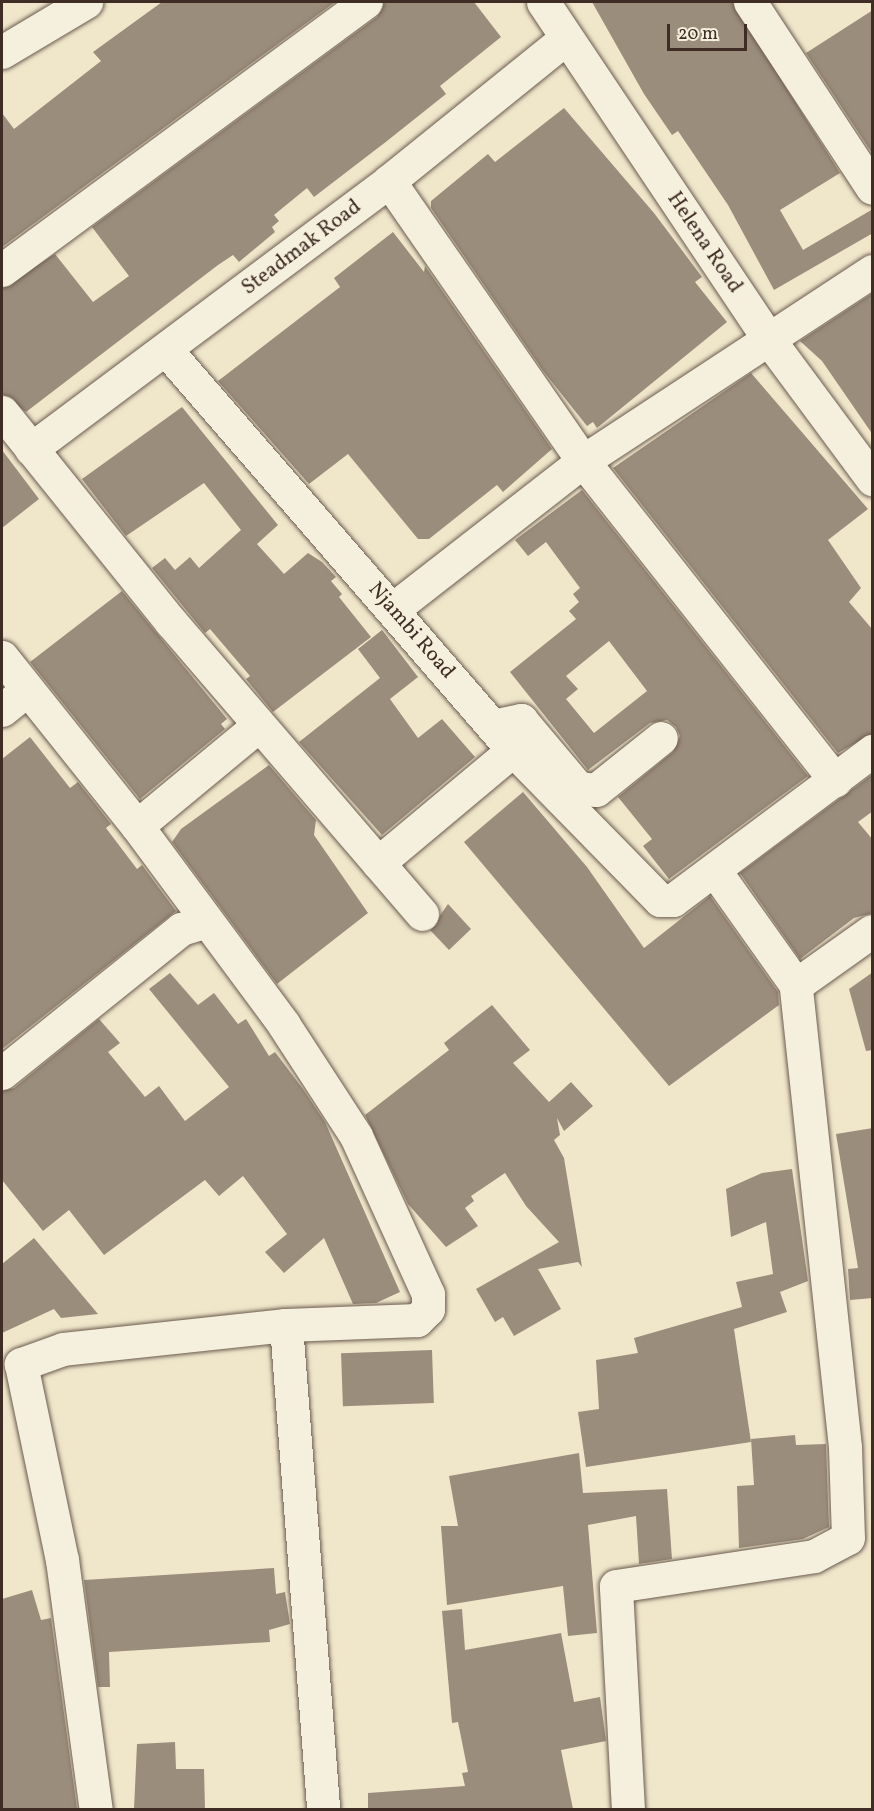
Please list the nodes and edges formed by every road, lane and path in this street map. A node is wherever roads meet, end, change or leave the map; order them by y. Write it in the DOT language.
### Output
graph roads {
  1 [pos="86,2"];
  2 [pos="366,2"];
  3 [pos="543,2"];
  4 [pos="750,2"];
  5 [pos="565,39"];
  6 [pos="2,52"];
  7 [pos="390,181"];
  8 [pos="873,188"];
  9 [pos="2,270"];
  10 [pos="873,272"];
  11 [pos="767,337"];
  12 [pos="167,351"];
  13 [pos="2,412"];
  14 [pos="31,449"];
  15 [pos="583,461"];
  16 [pos="869,465"];
  17 [pos="393,609"];
  18 [pos="2,657"];
  19 [pos="27,690"];
  20 [pos="2,710"];
  21 [pos="259,725"];
  22 [pos="503,738"];
  23 [pos="661,738"];
  24 [pos="873,751"];
  25 [pos="835,780"];
  26 [pos="137,826"];
  27 [pos="378,863"];
  28 [pos="715,871"];
  29 [pos="422,914"];
  30 [pos="204,922"];
  31 [pos="873,931"];
  32 [pos="796,985"];
  33 [pos="2,1072"];
  34 [pos="286,1325"];
  35 [pos="96,1809"];
  36 [pos="323,1809"];
  37 [pos="628,1809"];
  1 -- 6 [label="street"];
  2 -- 9 [label="street"];
  3 -- 5 [label="street, Helena Road"];
  4 -- 8 [label="street"];
  5 -- 7 [label="street, Steadmak Road"];
  5 -- 11 [label="street, Helena Road"];
  7 -- 12 [label="street, Steadmak Road"];
  7 -- 15 [label="street"];
  10 -- 11 [label="street"];
  11 -- 15 [label="street"];
  11 -- 16 [label="street, Helena Road"];
  12 -- 14 [label="street, Steadmak Road"];
  12 -- 17 [label="street, Njambi Road"];
  13 -- 14 [label="street"];
  14 -- 21 [label="street"];
  15 -- 17 [label="street"];
  15 -- 25 [label="street"];
  17 -- 22 [label="street, Njambi Road"];
  18 -- 19 [label="street"];
  19 -- 20 [label="street"];
  19 -- 26 [label="street"];
  21 -- 26 [label="street"];
  21 -- 27 [label="street"];
  22 -- 23 [label="street"];
  22 -- 27 [label="street"];
  22 -- 28 [label="street, Njambi Road"];
  24 -- 25 [label="street"];
  25 -- 28 [label="street"];
  26 -- 30 [label="street"];
  27 -- 29 [label="street"];
  28 -- 32 [label="street"];
  30 -- 33 [label="street"];
  30 -- 34 [label="street"];
  31 -- 32 [label="street"];
  32 -- 37 [label="street"];
  34 -- 35 [label="street"];
  34 -- 36 [label="street"];
}
